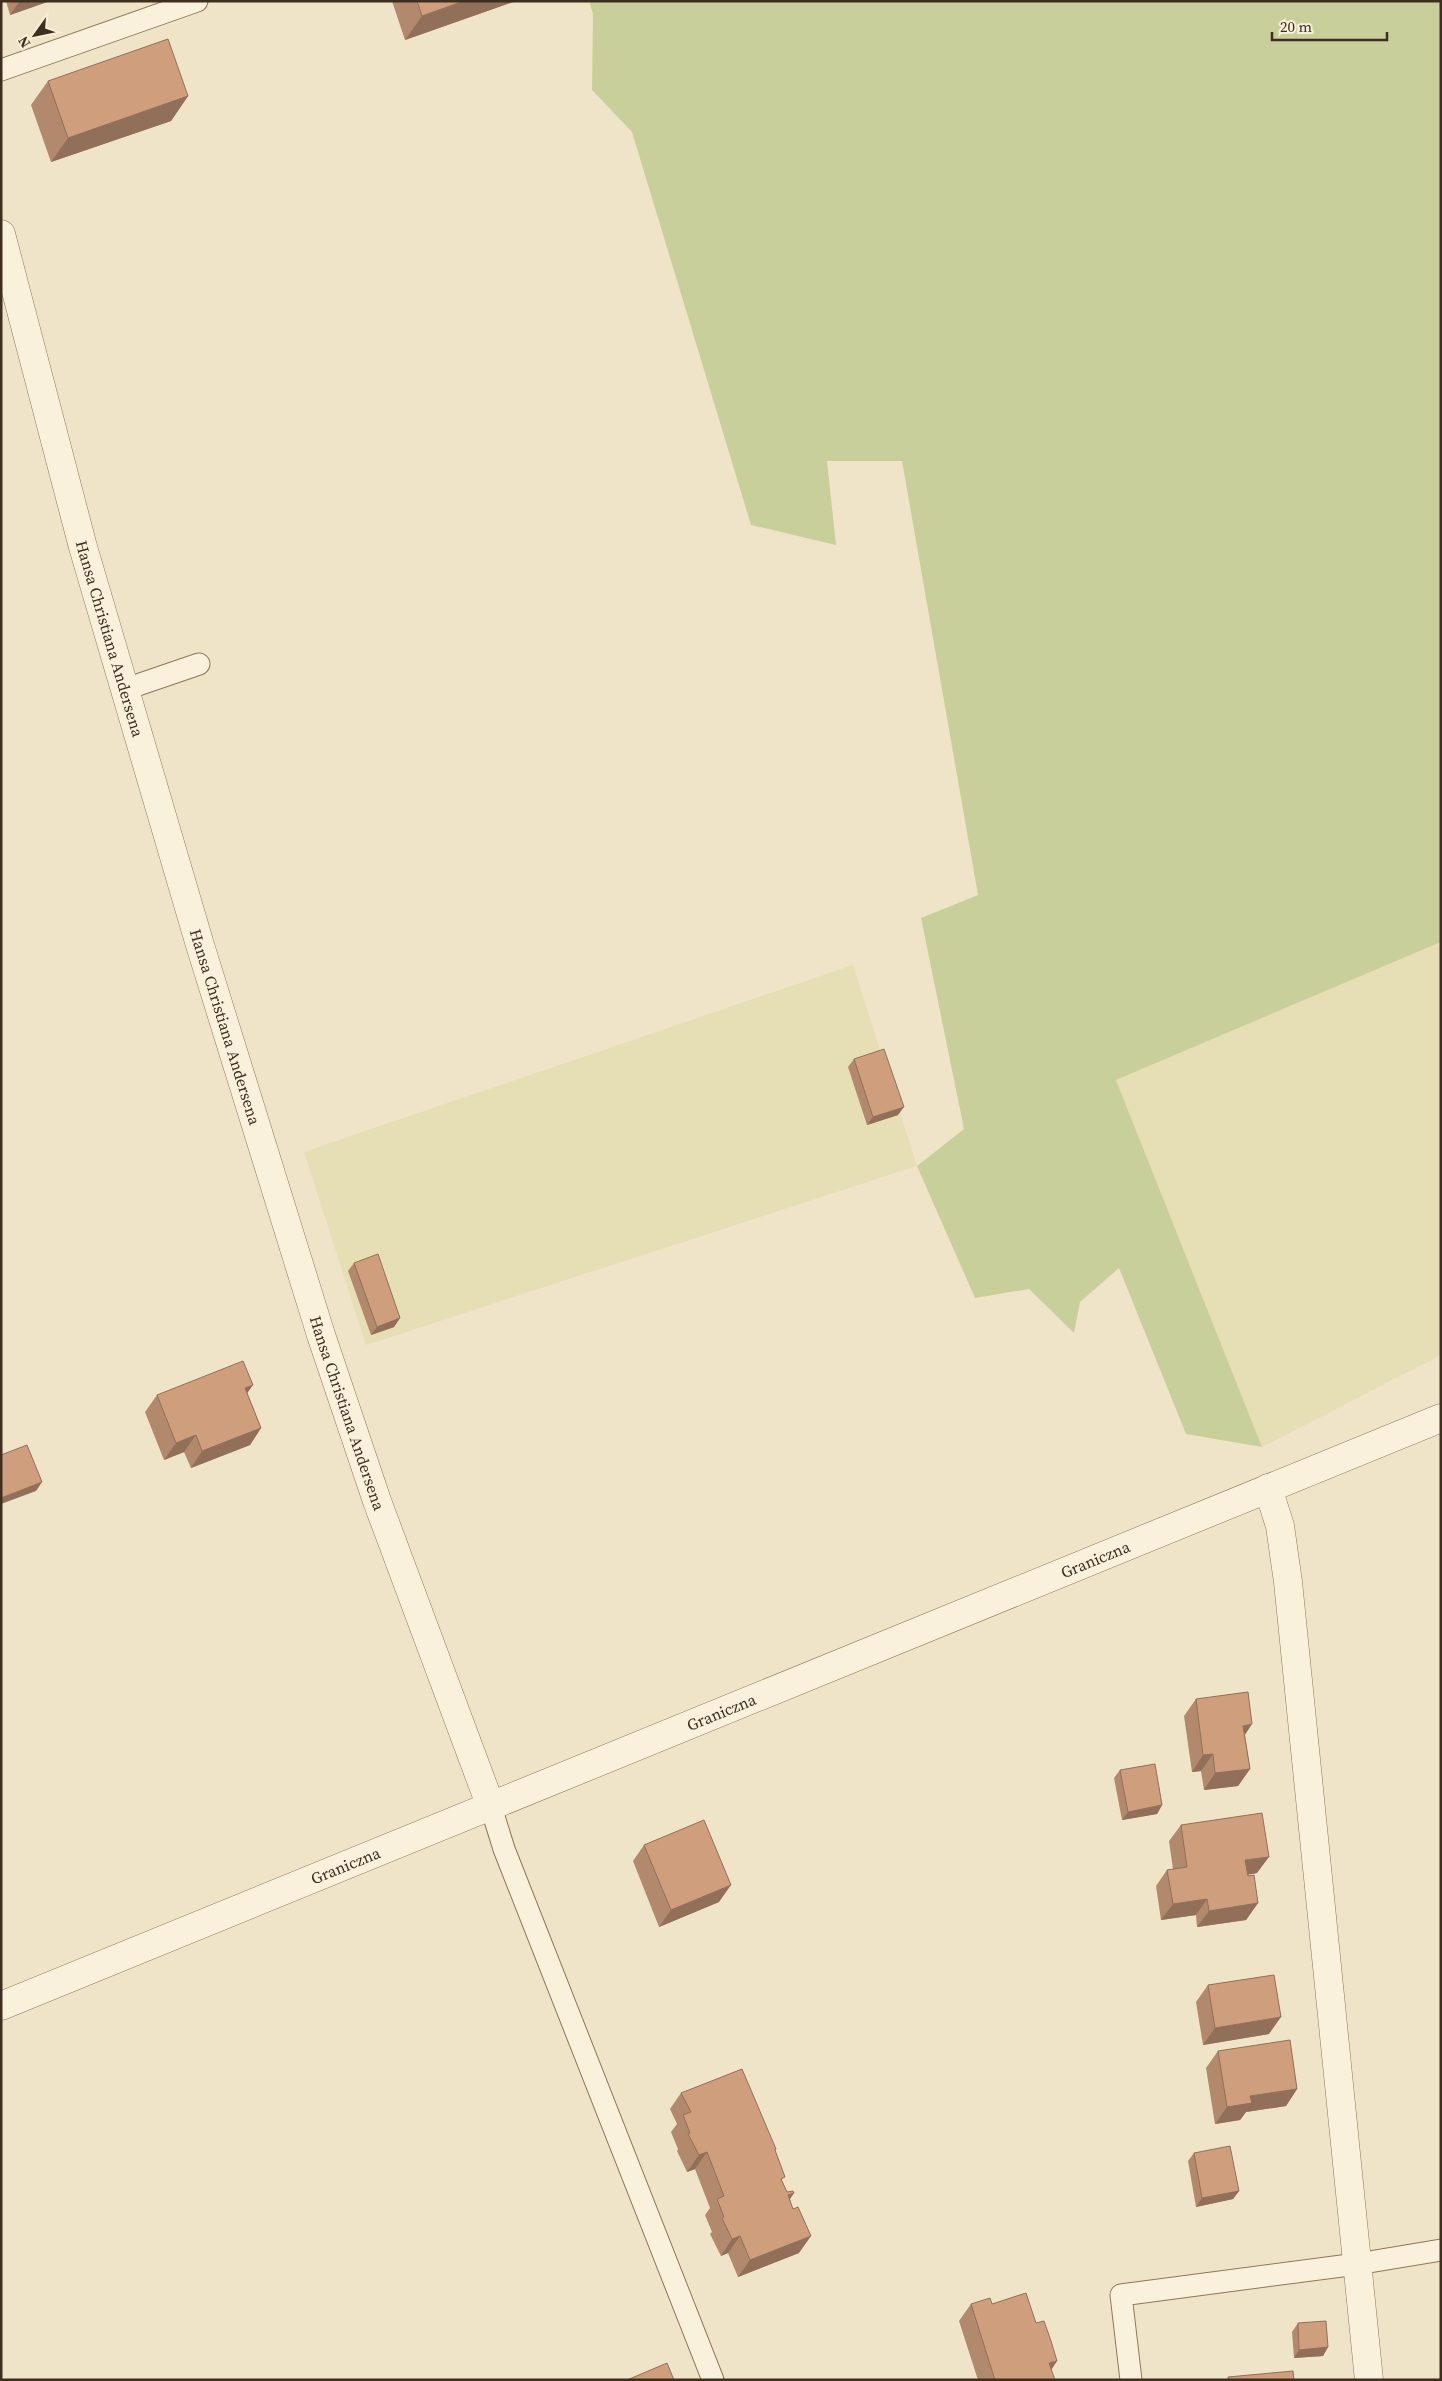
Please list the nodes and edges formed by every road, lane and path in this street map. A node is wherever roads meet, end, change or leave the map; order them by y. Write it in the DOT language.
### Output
graph roads {
  1 [pos="197,1"];
  2 [pos="1,70"];
  3 [pos="1,234"];
  4 [pos="199,664"];
  5 [pos="126,689"];
  6 [pos="1441,1418"];
  7 [pos="1268,1488"];
  8 [pos="491,1807"];
  9 [pos="1,2006"];
  10 [pos="1441,2250"];
  11 [pos="1357,2264"];
  12 [pos="713,2380"];
  13 [pos="1131,2380"];
  14 [pos="1369,2380"];
  1 -- 2 [label="lane"];
  3 -- 5 [label="street, Hansa Christiana Andersena"];
  4 -- 5 [label="lane"];
  5 -- 8 [label="street, Hansa Christiana Andersena"];
  6 -- 7 [label="street, Graniczna"];
  7 -- 8 [label="street, Graniczna"];
  7 -- 11 [label="street"];
  8 -- 9 [label="street, Graniczna"];
  8 -- 12 [label="lane"];
  10 -- 11 [label="lane"];
  11 -- 13 [label="lane"];
  11 -- 14 [label="street"];
}
